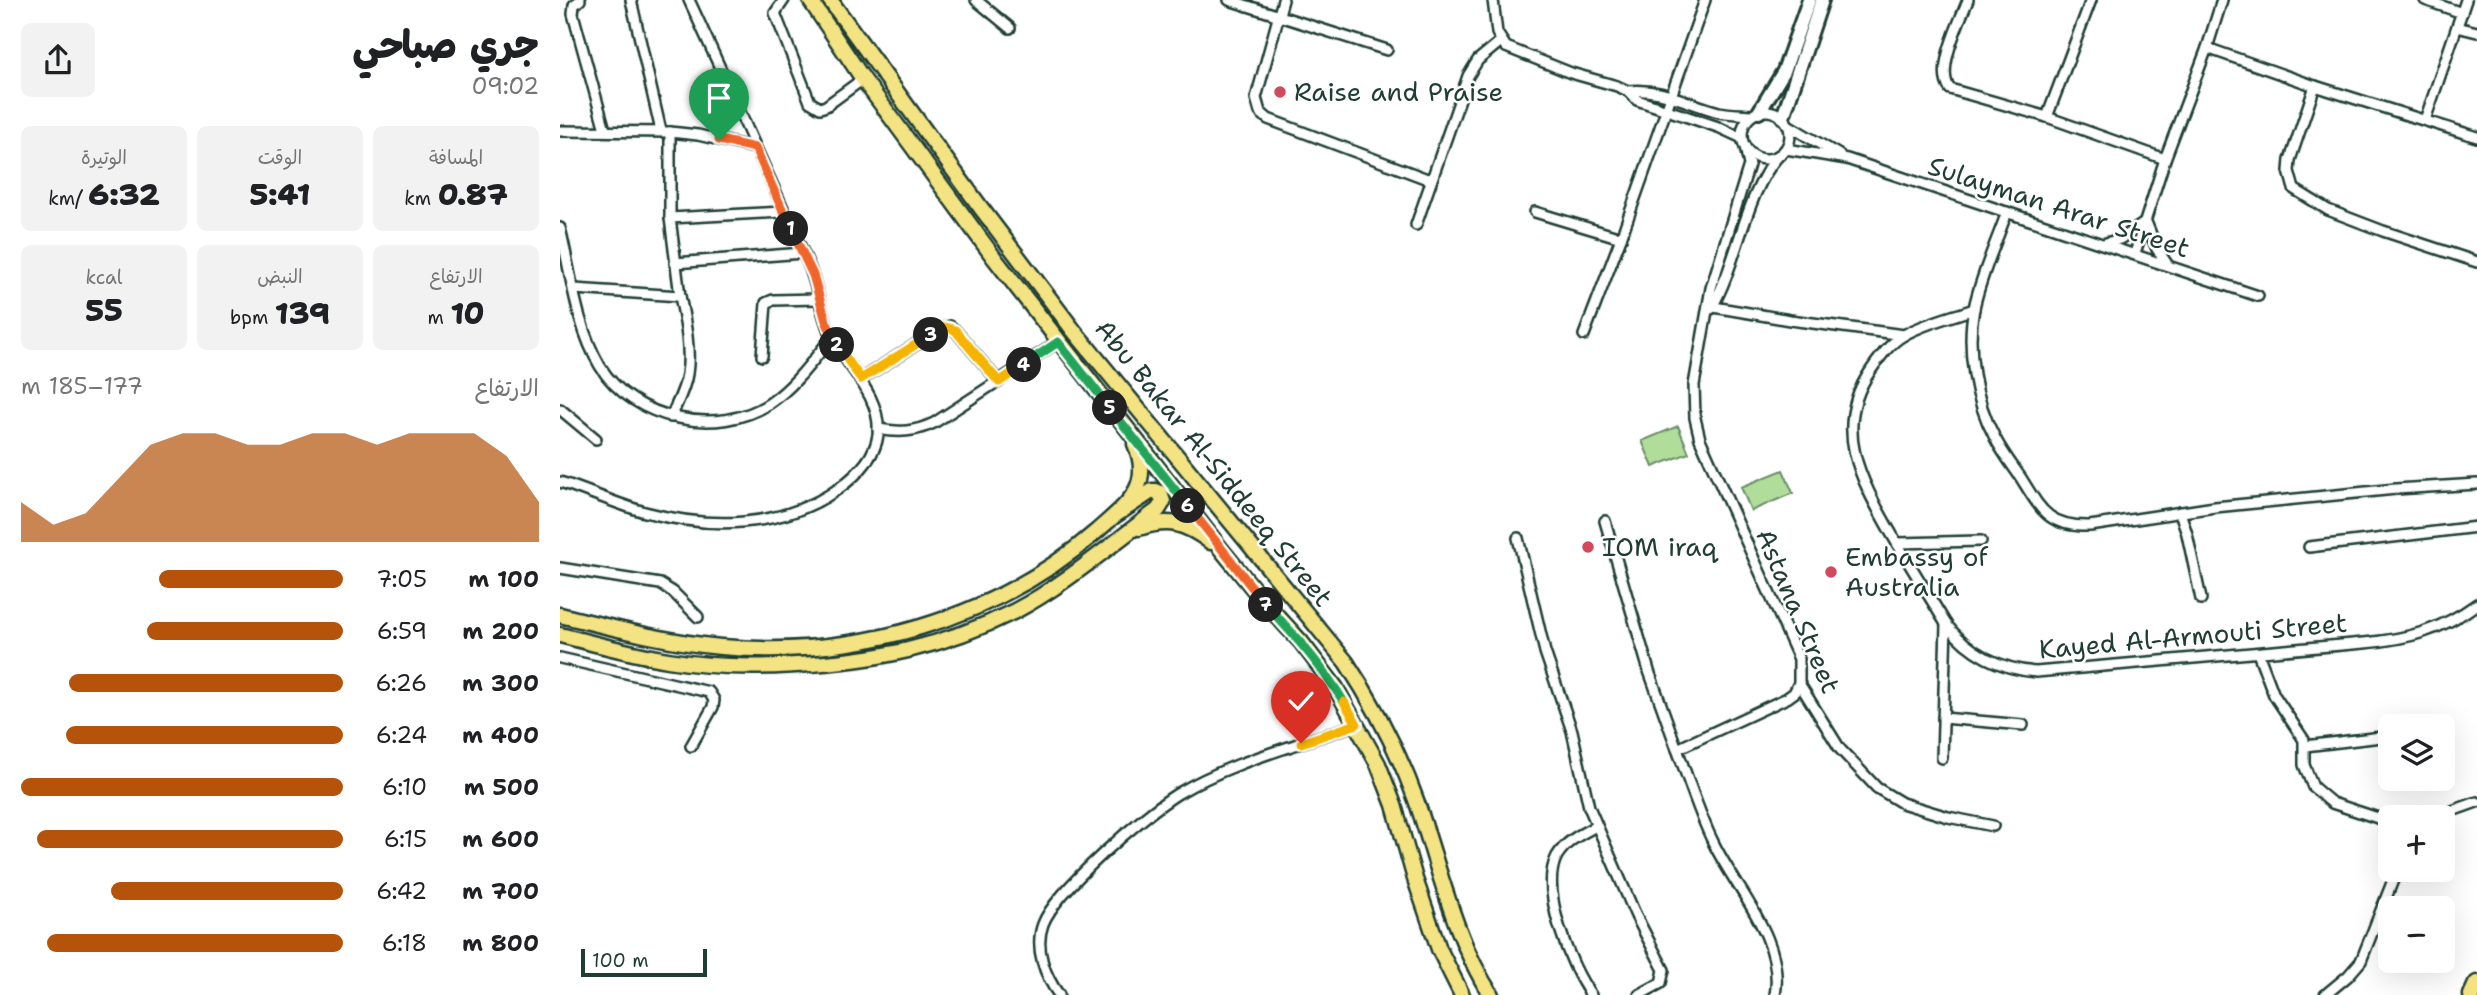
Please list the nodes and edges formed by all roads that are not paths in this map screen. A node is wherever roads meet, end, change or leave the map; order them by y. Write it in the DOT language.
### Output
graph roads {
  1 [pos="580,0"];
  2 [pos="631,0"];
  3 [pos="689,0"];
  4 [pos="784,0"];
  5 [pos="810,0"];
  6 [pos="830,0"];
  7 [pos="976,0"];
  8 [pos="1229,0"];
  9 [pos="1283,0"];
  10 [pos="1493,0"];
  11 [pos="1705,0"];
  12 [pos="1809,0"];
  13 [pos="1822,0"];
  14 [pos="1968,0"];
  15 [pos="2091,0"];
  16 [pos="2221,0"];
  17 [pos="2426,0"];
  18 [pos="2466,0"];
  19 [pos="2462,13"];
  20 [pos="1278,14"];
  21 [pos="2457,27"];
  22 [pos="1010,29"];
  23 [pos="2477,32"];
  24 [pos="1501,41"];
  25 [pos="2207,48"];
  26 [pos="1387,50"];
  27 [pos="863,79"];
  28 [pos="2315,86"];
  29 [pos="1628,91"];
  30 [pos="1672,95"];
  31 [pos="1666,111"];
  32 [pos="1755,114"];
  33 [pos="2046,117"];
  34 [pos="2426,120"];
  35 [pos="1786,121"];
  36 [pos="605,130"];
  37 [pos="560,131"];
  38 [pos="665,132"];
  39 [pos="2477,137"];
  40 [pos="1744,142"];
  41 [pos="755,148"];
  42 [pos="1782,152"];
  43 [pos="1846,159"];
  44 [pos="2165,159"];
  45 [pos="1430,180"];
  46 [pos="783,212"];
  47 [pos="1535,212"];
  48 [pos="2007,212"];
  49 [pos="670,218"];
  50 [pos="2146,222"];
  51 [pos="1416,225"];
  52 [pos="560,228"];
  53 [pos="1621,238"];
  54 [pos="2104,244"];
  55 [pos="803,253"];
  56 [pos="2135,253"];
  57 [pos="2477,262"];
  58 [pos="675,263"];
  59 [pos="2167,264"];
  60 [pos="574,289"];
  61 [pos="680,296"];
  62 [pos="2258,296"];
  63 [pos="819,299"];
  64 [pos="1710,306"];
  65 [pos="1974,309"];
  66 [pos="1584,335"];
  67 [pos="1904,335"];
  68 [pos="832,337"];
  69 [pos="1058,342"];
  70 [pos="762,356"];
  71 [pos="861,379"];
  72 [pos="999,382"];
  73 [pos="560,409"];
  74 [pos="671,416"];
  75 [pos="878,429"];
  76 [pos="1128,430"];
  77 [pos="596,439"];
  78 [pos="560,482"];
  79 [pos="2477,484"];
  80 [pos="2180,512"];
  81 [pos="1114,516"];
  82 [pos="1605,521"];
  83 [pos="2477,527"];
  84 [pos="1128,531"];
  85 [pos="1518,538"];
  86 [pos="1981,541"];
  87 [pos="1897,543"];
  88 [pos="2309,547"];
  89 [pos="1222,549"];
  90 [pos="560,568"];
  91 [pos="2201,599"];
  92 [pos="2477,604"];
  93 [pos="560,615"];
  94 [pos="698,617"];
  95 [pos="1946,624"];
  96 [pos="560,635"];
  97 [pos="2258,653"];
  98 [pos="560,657"];
  99 [pos="1799,683"];
  100 [pos="1943,718"];
  101 [pos="1357,724"];
  102 [pos="2023,725"];
  103 [pos="2378,737"];
  104 [pos="691,746"];
  105 [pos="2305,746"];
  106 [pos="1677,749"];
  107 [pos="1942,758"];
  108 [pos="2477,802"];
  109 [pos="2455,810"];
  110 [pos="2378,818"];
  111 [pos="1993,825"];
  112 [pos="1596,826"];
  113 [pos="2393,882"];
  114 [pos="2477,984"];
  115 [pos="1059,995"];
  116 [pos="1462,995"];
  117 [pos="1491,995"];
  118 [pos="1591,995"];
  119 [pos="1639,995"];
  120 [pos="1775,995"];
  121 [pos="2325,995"];
  122 [pos="2472,995"];
  1 -- 36 [label="street"];
  2 -- 38 [label="street"];
  3 -- 41 [label="street"];
  4 -- 27 [label="street"];
  5 -- 27 [label="main road, Abu Bakar Al-Siddeeq Street"];
  6 -- 117 [label="main road, Abu Bakar Al-Siddeeq Street"];
  7 -- 22 [label="street"];
  8 -- 20 [label="street"];
  9 -- 20 [label="street"];
  10 -- 24 [label="street"];
  11 -- 30 [label="street"];
  12 -- 32 [label="street"];
  13 -- 35 [label="street"];
  14 -- 33 [label="street"];
  15 -- 33 [label="street"];
  16 -- 25 [label="street"];
  17 -- 19 [label="street"];
  18 -- 19 [label="street"];
  19 -- 21 [label="street"];
  20 -- 26 [label="street"];
  20 -- 45 [label="street"];
  21 -- 23 [label="street"];
  21 -- 34 [label="street"];
  24 -- 29 [label="street"];
  24 -- 45 [label="street"];
  25 -- 28 [label="street"];
  25 -- 44 [label="street"];
  27 -- 69 [label="main road, Abu Bakar Al-Siddeeq Street"];
  28 -- 34 [label="street"];
  28 -- 57 [label="street"];
  29 -- 30 [label="street"];
  29 -- 31 [label="street"];
  30 -- 31 [label="street"];
  30 -- 32 [label="street"];
  31 -- 40 [label="street"];
  31 -- 53 [label="street"];
  32 -- 35 [label="street"];
  32 -- 40 [label="street"];
  33 -- 44 [label="street"];
  34 -- 39 [label="street"];
  35 -- 42 [label="street"];
  35 -- 43 [label="street, Sulayman Arar Street"];
  36 -- 37 [label="street"];
  36 -- 38 [label="street"];
  38 -- 41 [label="street"];
  38 -- 49 [label="street"];
  40 -- 42 [label="street"];
  40 -- 64 [label="street, Astana Street"];
  41 -- 46 [label="street"];
  42 -- 43 [label="street, Sulayman Arar Street"];
  42 -- 64 [label="street, Astana Street"];
  43 -- 48 [label="street, Sulayman Arar Street"];
  44 -- 50 [label="street"];
  45 -- 51 [label="street"];
  46 -- 49 [label="street"];
  46 -- 55 [label="street"];
  47 -- 53 [label="street"];
  48 -- 54 [label="street, Sulayman Arar Street"];
  48 -- 65 [label="street"];
  49 -- 58 [label="street"];
  50 -- 54 [label="street"];
  50 -- 56 [label="street"];
  50 -- 59 [label="street"];
  52 -- 60 [label="street"];
  53 -- 66 [label="street"];
  54 -- 56 [label="street, Sulayman Arar Street"];
  55 -- 58 [label="street"];
  55 -- 63 [label="street"];
  56 -- 59 [label="street, Sulayman Arar Street"];
  58 -- 61 [label="street"];
  59 -- 62 [label="street, Sulayman Arar Street"];
  60 -- 61 [label="street"];
  60 -- 74 [label="street"];
  61 -- 74 [label="street"];
  63 -- 68 [label="street"];
  63 -- 70 [label="street"];
  64 -- 67 [label="street"];
  64 -- 99 [label="street, Astana Street"];
  65 -- 67 [label="street, Kayed Al-Armouti Street"];
  65 -- 80 [label="street"];
  67 -- 87 [label="street, Kayed Al-Armouti Street"];
  68 -- 71 [label="street"];
  68 -- 74 [label="street"];
  69 -- 72 [label="street"];
  69 -- 76 [label="main road, Abu Bakar Al-Siddeeq Street"];
  71 -- 72 [label="street"];
  71 -- 75 [label="street"];
  72 -- 75 [label="street"];
  73 -- 77 [label="street"];
  75 -- 78 [label="street"];
  76 -- 81 [label="main road"];
  76 -- 89 [label="main road, Abu Bakar Al-Siddeeq Street"];
  79 -- 80 [label="street"];
  80 -- 91 [label="street"];
  81 -- 84 [label="main road"];
  81 -- 93 [label="main road"];
  82 -- 106 [label="street"];
  83 -- 88 [label="street"];
  84 -- 89 [label="main road"];
  84 -- 96 [label="main road"];
  85 -- 112 [label="street"];
  86 -- 87 [label="street"];
  87 -- 95 [label="street, Kayed Al-Armouti Street"];
  89 -- 101 [label="main road, Abu Bakar Al-Siddeeq Street"];
  90 -- 94 [label="street"];
  92 -- 97 [label="street, Kayed Al-Armouti Street"];
  95 -- 97 [label="street, Kayed Al-Armouti Street"];
  95 -- 100 [label="street"];
  97 -- 105 [label="street"];
  98 -- 104 [label="street"];
  99 -- 106 [label="street"];
  99 -- 111 [label="street, Astana Street"];
  100 -- 102 [label="street"];
  100 -- 107 [label="street"];
  101 -- 115 [label="street"];
  101 -- 116 [label="main road, Abu Bakar Al-Siddeeq Street"];
  103 -- 105 [label="street"];
  105 -- 110 [label="street"];
  106 -- 120 [label="street"];
  108 -- 109 [label="street"];
  112 -- 118 [label="street"];
  112 -- 119 [label="street"];
  113 -- 121 [label="street"];
  114 -- 122 [label="highway"];
}
